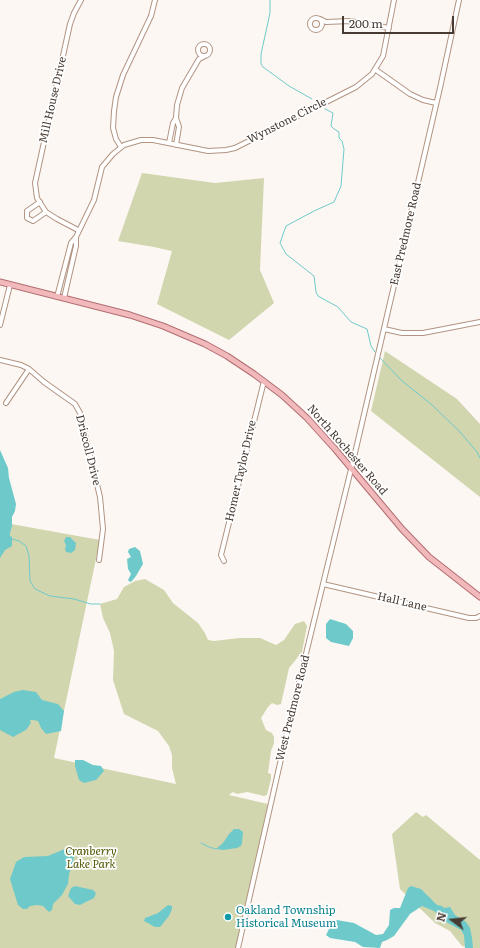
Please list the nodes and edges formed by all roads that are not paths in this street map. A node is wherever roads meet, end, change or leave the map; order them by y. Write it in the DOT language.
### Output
graph roads {
  1 [pos="81,0"];
  2 [pos="155,0"];
  3 [pos="394,0"];
  4 [pos="459,0"];
  5 [pos="320,19"];
  6 [pos="326,22"];
  7 [pos="322,26"];
  8 [pos="389,28"];
  9 [pos="199,53"];
  10 [pos="205,56"];
  11 [pos="199,59"];
  12 [pos="376,70"];
  13 [pos="436,104"];
  14 [pos="176,118"];
  15 [pos="169,143"];
  16 [pos="176,144"];
  17 [pos="121,147"];
  18 [pos="40,202"];
  19 [pos="46,212"];
  20 [pos="78,230"];
  21 [pos="76,237"];
  22 [pos="0,282"];
  23 [pos="10,285"];
  24 [pos="57,297"];
  25 [pos="64,298"];
  26 [pos="480,322"];
  27 [pos="0,325"];
  28 [pos="384,329"];
  29 [pos="0,360"];
  30 [pos="29,369"];
  31 [pos="264,381"];
  32 [pos="6,403"];
  33 [pos="351,468"];
  34 [pos="99,560"];
  35 [pos="224,561"];
  36 [pos="323,584"];
  37 [pos="480,597"];
  38 [pos="480,616"];
  39 [pos="238,948"];
  1 -- 18 [label="street, Mill House Drive"];
  2 -- 17 [label="street"];
  3 -- 8 [label="street, Wynstone Circle"];
  4 -- 13 [label="street, East Predmore Road"];
  5 -- 6 [label="street"];
  5 -- 7 [label="street"];
  5 -- 7 [label="street"];
  6 -- 7 [label="street"];
  6 -- 8 [label="street"];
  8 -- 12 [label="street, Wynstone Circle"];
  9 -- 10 [label="street"];
  9 -- 10 [label="street"];
  9 -- 11 [label="street"];
  10 -- 11 [label="street"];
  11 -- 14 [label="street"];
  12 -- 13 [label="street"];
  12 -- 16 [label="street, Wynstone Circle"];
  13 -- 28 [label="street, East Predmore Road"];
  14 -- 15 [label="street"];
  14 -- 16 [label="street"];
  15 -- 16 [label="street, Wynstone Circle"];
  15 -- 17 [label="street, Wynstone Circle"];
  17 -- 20 [label="street, Wynstone Circle"];
  18 -- 19 [label="street, Mill House Drive"];
  18 -- 19 [label="street"];
  19 -- 20 [label="street, Mill House Drive"];
  20 -- 21 [label="street, Wynstone Circle"];
  21 -- 24 [label="street, Wynstone Circle"];
  21 -- 25 [label="street, Wynstone Circle"];
  22 -- 23 [label="main road, North Rochester Road"];
  23 -- 24 [label="main road, North Rochester Road"];
  23 -- 27 [label="street"];
  24 -- 25 [label="main road, North Rochester Road"];
  25 -- 31 [label="main road, North Rochester Road"];
  26 -- 28 [label="street"];
  28 -- 33 [label="street, East Predmore Road"];
  29 -- 30 [label="street, Driscoll Drive"];
  30 -- 32 [label="street"];
  30 -- 34 [label="street, Driscoll Drive"];
  31 -- 33 [label="main road, North Rochester Road"];
  31 -- 35 [label="street, Homer Taylor Drive"];
  33 -- 36 [label="street, West Predmore Road"];
  33 -- 37 [label="main road, North Rochester Road"];
  36 -- 38 [label="street, Hall Lane"];
  36 -- 39 [label="street, West Predmore Road"];
}
